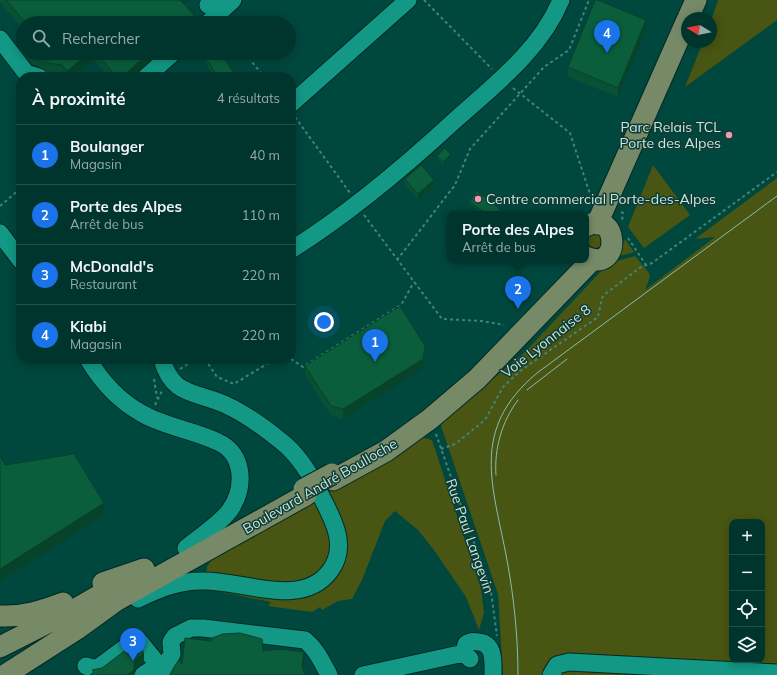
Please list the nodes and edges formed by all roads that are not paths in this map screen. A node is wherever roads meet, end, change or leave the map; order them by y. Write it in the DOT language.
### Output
graph roads {
  1 [pos="233,0"];
  2 [pos="408,0"];
  3 [pos="561,0"];
  4 [pos="696,0"];
  5 [pos="706,0"];
  6 [pos="690,12"];
  7 [pos="701,12"];
  8 [pos="211,13"];
  9 [pos="681,35"];
  10 [pos="0,38"];
  11 [pos="687,48"];
  12 [pos="16,60"];
  13 [pos="16,60"];
  14 [pos="167,60"];
  15 [pos="168,60"];
  16 [pos="25,72"];
  17 [pos="152,72"];
  18 [pos="155,72"];
  19 [pos="296,100"];
  20 [pos="609,225"];
  21 [pos="2,236"];
  22 [pos="296,247"];
  23 [pos="16,248"];
  24 [pos="16,254"];
  25 [pos="589,259"];
  26 [pos="581,263"];
  27 [pos="92,364"];
  28 [pos="164,364"];
  29 [pos="305,492"];
  30 [pos="186,548"];
  31 [pos="144,569"];
  32 [pos="0,616"];
  33 [pos="77,629"];
  34 [pos="0,647"];
  35 [pos="0,651"];
  36 [pos="86,666"];
  37 [pos="12,673"];
  38 [pos="777,673"];
  39 [pos="144,675"];
  40 [pos="160,675"];
  41 [pos="329,675"];
  42 [pos="363,675"];
  43 [pos="493,675"];
  44 [pos="551,675"];
  1 -- 8 [label="street"];
  2 -- 19 [label="street"];
  3 -- 22 [label="street"];
  4 -- 6 [label="main road, Boulevard André Boulloche"];
  5 -- 7 [label="main road"];
  9 -- 20 [label="main road, Boulevard André Boulloche"];
  10 -- 12 [label="street"];
  11 -- 20 [label="main road, Boulevard André Boulloche"];
  13 -- 16 [label="street"];
  14 -- 17 [label="street"];
  15 -- 18 [label="street"];
  20 -- 25 [label="main road, Boulevard André Boulloche"];
  21 -- 23 [label="street"];
  21 -- 24 [label="street"];
  26 -- 29 [label="main road, Boulevard André Boulloche"];
  27 -- 30 [label="street"];
  28 -- 33 [label="street"];
  29 -- 30 [label="main road, Boulevard André Boulloche"];
  29 -- 33 [label="main road, Boulevard André Boulloche"];
  30 -- 31 [label="main road, Boulevard André Boulloche"];
  31 -- 32 [label="main road"];
  31 -- 34 [label="main road, Boulevard André Boulloche"];
  33 -- 37 [label="main road, Boulevard André Boulloche"];
  35 -- 37 [label="main road"];
  36 -- 39 [label="street"];
  38 -- 44 [label="street"];
  40 -- 41 [label="street"];
  42 -- 43 [label="street"];
}
